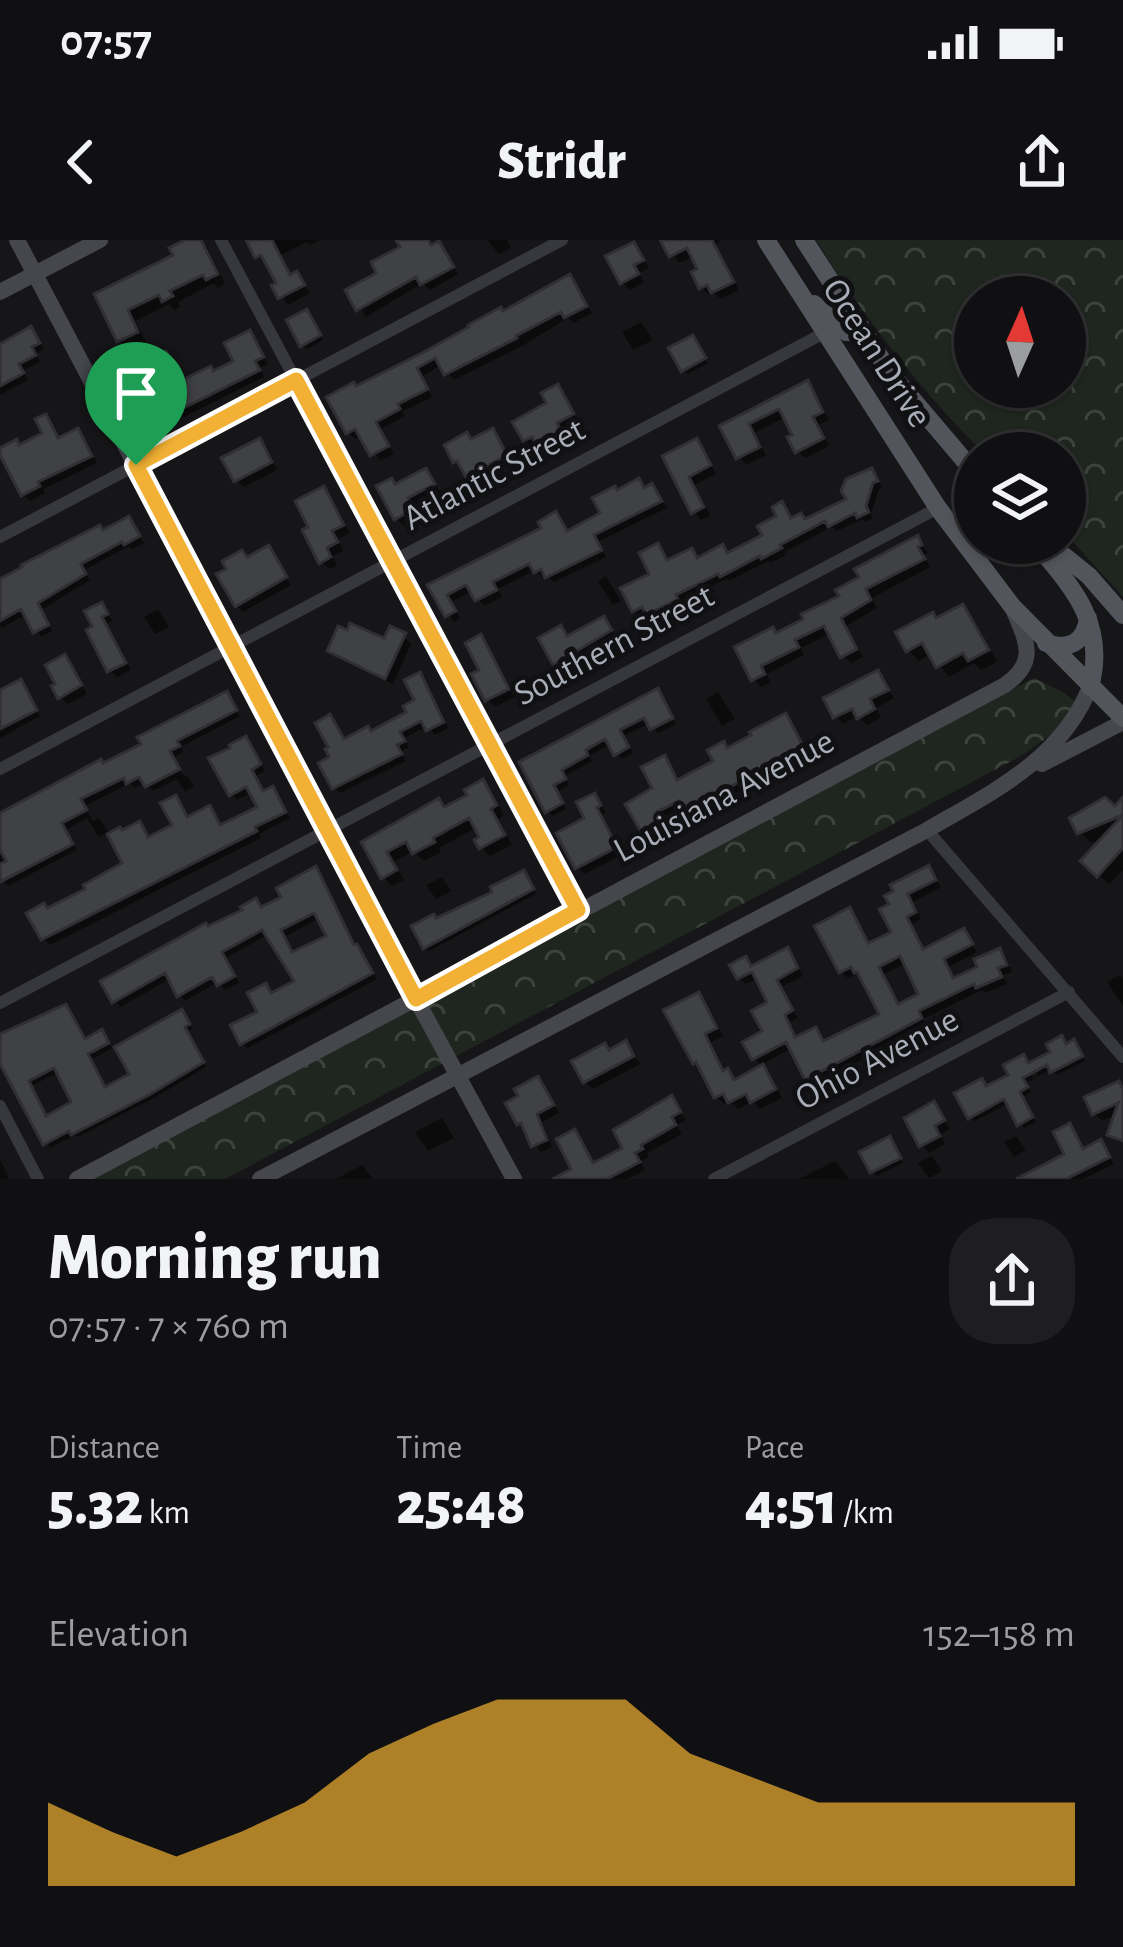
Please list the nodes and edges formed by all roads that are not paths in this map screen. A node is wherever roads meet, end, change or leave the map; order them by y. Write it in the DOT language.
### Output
graph roads {
  1 [pos="17,240"];
  2 [pos="100,240"];
  3 [pos="221,240"];
  4 [pos="562,240"];
  5 [pos="766,240"];
  6 [pos="804,240"];
  7 [pos="34,274"];
  8 [pos="793,284"];
  9 [pos="0,292"];
  10 [pos="864,332"];
  11 [pos="824,333"];
  12 [pos="296,380"];
  13 [pos="954,448"];
  14 [pos="136,465"];
  15 [pos="938,508"];
  16 [pos="0,537"];
  17 [pos="392,562"];
  18 [pos="1052,564"];
  19 [pos="1074,564"];
  20 [pos="1012,606"];
  21 [pos="1123,615"];
  22 [pos="1088,616"];
  23 [pos="1046,643"];
  24 [pos="231,647"];
  25 [pos="1090,687"];
  26 [pos="1123,720"];
  27 [pos="490,744"];
  28 [pos="0,769"];
  29 [pos="1020,776"];
  30 [pos="328,830"];
  31 [pos="927,830"];
  32 [pos="578,910"];
  33 [pos="1069,992"];
  34 [pos="416,999"];
  35 [pos="0,1003"];
  36 [pos="1123,1058"];
  37 [pos="458,1073"];
  38 [pos="0,1106"];
  39 [pos="38,1179"];
  40 [pos="77,1179"];
  41 [pos="260,1179"];
  42 [pos="514,1179"];
  43 [pos="714,1179"];
  1 -- 7 [label="main road"];
  2 -- 7 [label="main road"];
  3 -- 12 [label="street"];
  4 -- 12 [label="street"];
  5 -- 8 [label="main road, Ocean Drive"];
  6 -- 10 [label="main road, Ocean Drive"];
  7 -- 9 [label="main road"];
  7 -- 14 [label="main road"];
  8 -- 10 [label="main road"];
  8 -- 11 [label="main road, Ocean Drive"];
  10 -- 13 [label="main road, Ocean Drive"];
  11 -- 15 [label="main road, Ocean Drive"];
  11 -- 17 [label="street, Atlantic Street"];
  12 -- 14 [label="street"];
  12 -- 17 [label="street"];
  14 -- 16 [label="street"];
  14 -- 24 [label="main road"];
  15 -- 20 [label="main road, Ocean Drive"];
  15 -- 27 [label="street, Southern Street"];
  17 -- 24 [label="street, Atlantic Street"];
  17 -- 27 [label="street"];
  18 -- 22 [label="main road"];
  19 -- 21 [label="main road"];
  20 -- 23 [label="main road, Ocean Drive"];
  20 -- 32 [label="main road, Louisiana Avenue"];
  22 -- 23 [label="main road"];
  22 -- 25 [label="main road"];
  23 -- 25 [label="main road, Ocean Drive"];
  24 -- 28 [label="street, Atlantic Street"];
  24 -- 30 [label="main road"];
  25 -- 26 [label="main road, Ocean Drive"];
  25 -- 29 [label="main road"];
  26 -- 29 [label="main road"];
  27 -- 30 [label="street, Southern Street"];
  27 -- 32 [label="street"];
  29 -- 31 [label="main road"];
  30 -- 34 [label="main road"];
  30 -- 35 [label="street, Southern Street"];
  31 -- 33 [label="street"];
  31 -- 37 [label="main road"];
  32 -- 34 [label="main road, Louisiana Avenue"];
  33 -- 36 [label="street"];
  33 -- 43 [label="street, Ohio Avenue"];
  34 -- 37 [label="main road"];
  34 -- 40 [label="main road, Louisiana Avenue"];
  37 -- 41 [label="main road"];
  37 -- 42 [label="main road"];
  38 -- 39 [label="street"];
}
